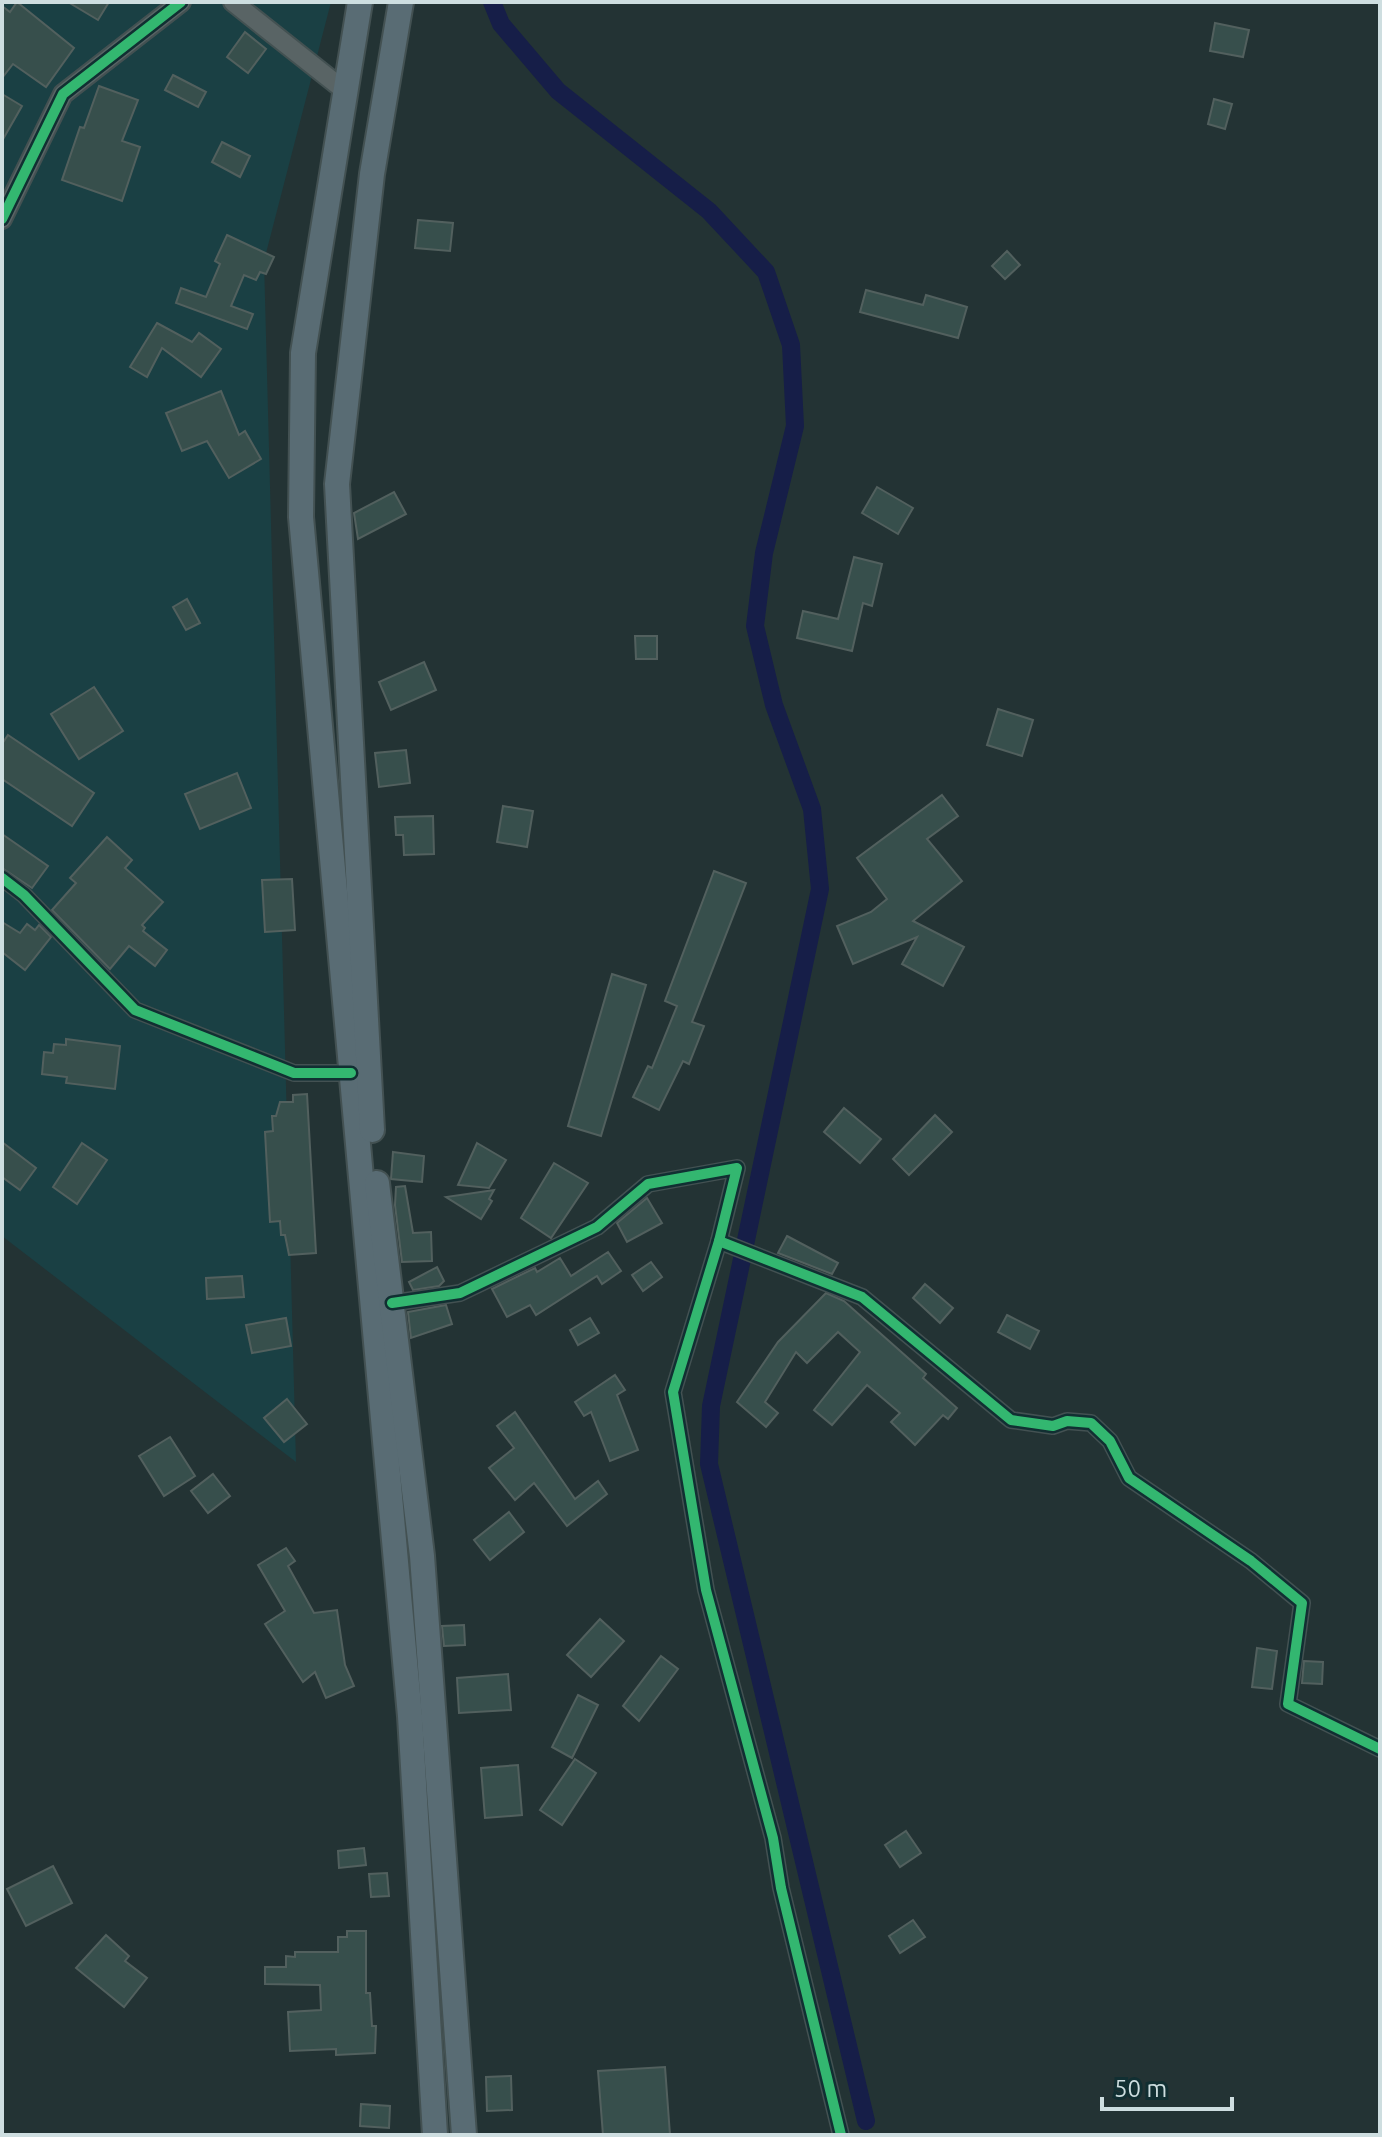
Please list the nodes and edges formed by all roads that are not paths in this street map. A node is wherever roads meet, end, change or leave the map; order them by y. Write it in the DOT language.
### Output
graph roads {
  1 [pos="181,2"];
  2 [pos="233,2"];
  3 [pos="360,2"];
  4 [pos="401,2"];
  5 [pos="344,90"];
  6 [pos="2,219"];
  7 [pos="2,878"];
  8 [pos="351,1073"];
  9 [pos="720,1241"];
  10 [pos="392,1303"];
  11 [pos="1380,1749"];
  12 [pos="435,2135"];
  13 [pos="464,2135"];
  14 [pos="841,2135"];
  1 -- 6 [label="street"];
  2 -- 5 [label="street"];
  3 -- 5 [label="highway"];
  4 -- 10 [label="highway"];
  5 -- 8 [label="highway"];
  7 -- 8 [label="street"];
  8 -- 12 [label="highway"];
  9 -- 10 [label="street"];
  9 -- 11 [label="street"];
  9 -- 14 [label="street"];
  10 -- 13 [label="highway"];
}
